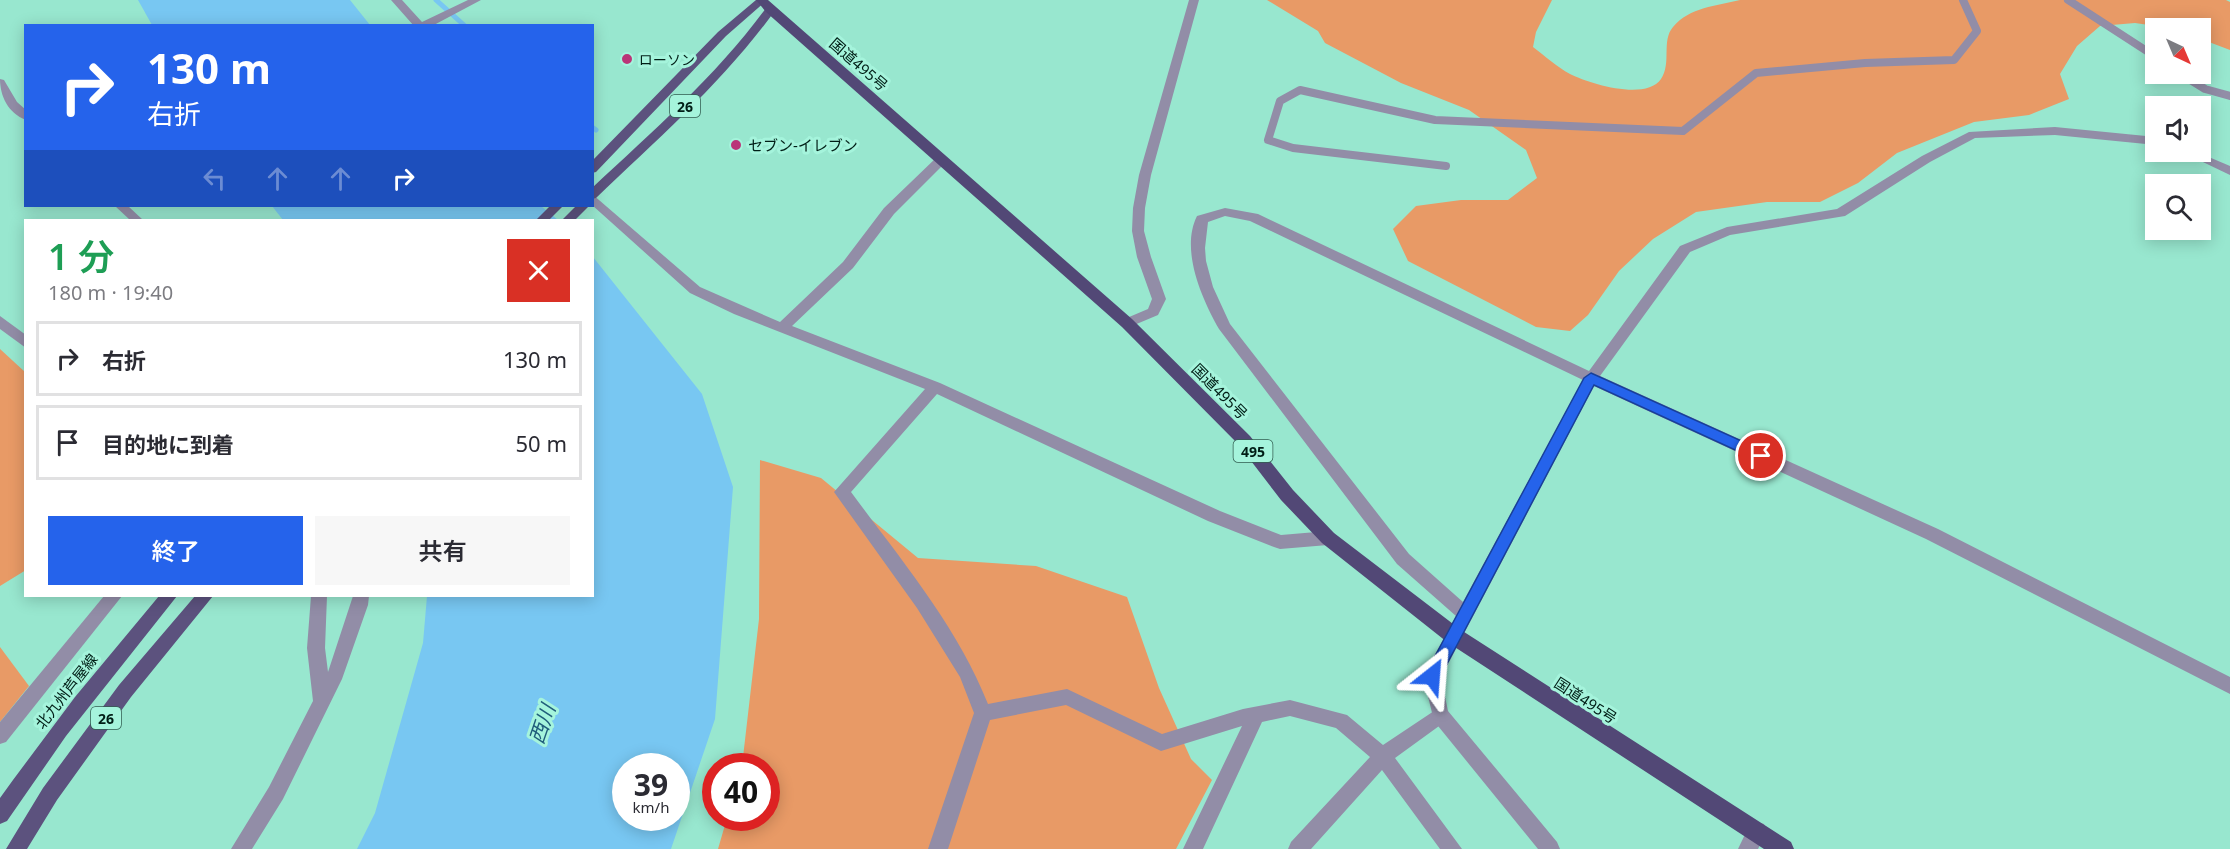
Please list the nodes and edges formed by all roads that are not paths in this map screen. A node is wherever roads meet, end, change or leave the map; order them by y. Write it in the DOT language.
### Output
graph roads {
  1 [pos="396,0"];
  2 [pos="476,0"];
  3 [pos="1194,0"];
  4 [pos="1963,0"];
  5 [pos="2068,0"];
  6 [pos="768,3"];
  7 [pos="420,24"];
  8 [pos="426,24"];
  9 [pos="2145,50"];
  10 [pos="0,82"];
  11 [pos="2197,84"];
  12 [pos="2230,96"];
  13 [pos="24,115"];
  14 [pos="2145,140"];
  15 [pos="941,160"];
  16 [pos="2210,162"];
  17 [pos="1446,166"];
  18 [pos="594,167"];
  19 [pos="2230,171"];
  20 [pos="594,194"];
  21 [pos="594,198"];
  22 [pos="122,207"];
  23 [pos="556,207"];
  24 [pos="581,207"];
  25 [pos="136,219"];
  26 [pos="543,219"];
  27 [pos="569,219"];
  28 [pos="0,321"];
  29 [pos="1127,323"];
  30 [pos="782,328"];
  31 [pos="24,341"];
  32 [pos="1591,378"];
  33 [pos="935,387"];
  34 [pos="1328,538"];
  35 [pos="113,597"];
  36 [pos="168,597"];
  37 [pos="204,597"];
  38 [pos="319,597"];
  39 [pos="361,597"];
  40 [pos="1466,615"];
  41 [pos="1454,636"];
  42 [pos="2230,686"];
  43 [pos="322,701"];
  44 [pos="983,713"];
  45 [pos="1440,714"];
  46 [pos="1256,715"];
  47 [pos="0,736"];
  48 [pos="1383,756"];
  49 [pos="0,815"];
  50 [pos="1757,831"];
  51 [pos="16,849"];
  52 [pos="241,849"];
  53 [pos="938,849"];
  54 [pos="1193,849"];
  55 [pos="1298,849"];
  56 [pos="1452,849"];
  57 [pos="1550,849"];
  58 [pos="1748,849"];
  59 [pos="1783,849"];
  1 -- 7 [label="street"];
  2 -- 8 [label="street"];
  3 -- 29 [label="street"];
  4 -- 17 [label="lane"];
  5 -- 9 [label="lane"];
  6 -- 15 [label="highway, 国道495号 / 495"];
  6 -- 18 [label="main road, 26"];
  6 -- 20 [label="main road, 26"];
  10 -- 13 [label="street"];
  11 -- 12 [label="lane"];
  14 -- 32 [label="street"];
  15 -- 29 [label="highway, 国道495号 / 495"];
  15 -- 30 [label="street"];
  16 -- 19 [label="street"];
  21 -- 30 [label="street"];
  22 -- 25 [label="street"];
  23 -- 26 [label="main road"];
  24 -- 27 [label="main road"];
  28 -- 31 [label="street"];
  29 -- 34 [label="highway, 国道495号 / 495"];
  30 -- 33 [label="street"];
  32 -- 40 [label="street"];
  32 -- 40 [label="street"];
  32 -- 42 [label="street"];
  33 -- 34 [label="street"];
  33 -- 44 [label="street"];
  34 -- 41 [label="highway, 国道495号 / 495"];
  35 -- 47 [label="street"];
  36 -- 49 [label="main road, 北九州芦屋線 / 26"];
  37 -- 51 [label="main road, 26"];
  38 -- 43 [label="street"];
  39 -- 43 [label="street"];
  40 -- 41 [label="street"];
  41 -- 45 [label="street"];
  41 -- 50 [label="highway, 国道495号 / 495"];
  43 -- 52 [label="street"];
  44 -- 46 [label="street"];
  44 -- 53 [label="street"];
  45 -- 48 [label="street"];
  45 -- 57 [label="street"];
  46 -- 48 [label="street"];
  46 -- 54 [label="street"];
  48 -- 55 [label="street"];
  48 -- 56 [label="street"];
  50 -- 58 [label="street"];
  50 -- 59 [label="highway, 国道495号 / 495"];
}
